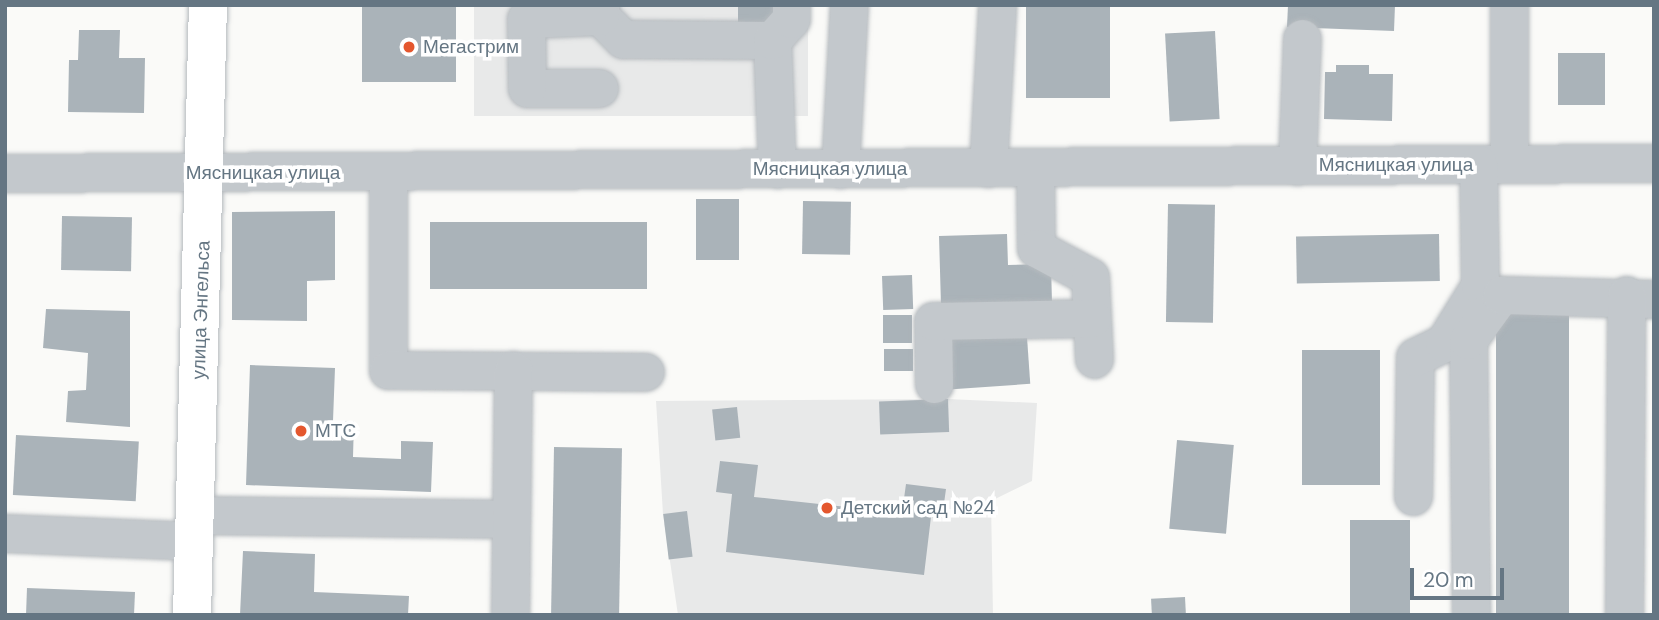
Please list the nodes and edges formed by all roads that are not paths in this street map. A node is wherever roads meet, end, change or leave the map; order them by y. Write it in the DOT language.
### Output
graph roads {
  1 [pos="208,5"];
  2 [pos="790,5"];
  3 [pos="849,5"];
  4 [pos="997,5"];
  5 [pos="1508,5"];
  6 [pos="600,11"];
  7 [pos="1302,38"];
  8 [pos="772,40"];
  9 [pos="599,88"];
  10 [pos="1654,163"];
  11 [pos="1493,164"];
  12 [pos="1297,166"];
  13 [pos="988,168"];
  14 [pos="1035,168"];
  15 [pos="777,169"];
  16 [pos="841,169"];
  17 [pos="388,172"];
  18 [pos="5,173"];
  19 [pos="203,173"];
  20 [pos="1640,297"];
  21 [pos="1092,318"];
  22 [pos="1094,359"];
  23 [pos="513,370"];
  24 [pos="645,372"];
  25 [pos="934,384"];
  26 [pos="1413,496"];
  27 [pos="511,519"];
  28 [pos="195,528"];
  29 [pos="5,533"];
  30 [pos="192,615"];
  31 [pos="510,615"];
  32 [pos="1471,615"];
  33 [pos="1624,615"];
  1 -- 19 [label="main road, улица Энгельса"];
  2 -- 8 [label="street"];
  3 -- 16 [label="street"];
  4 -- 13 [label="street"];
  5 -- 11 [label="street"];
  6 -- 8 [label="street"];
  6 -- 9 [label="street"];
  7 -- 12 [label="street"];
  8 -- 15 [label="street"];
  10 -- 11 [label="street, Мясницкая улица"];
  11 -- 12 [label="street, Мясницкая улица"];
  11 -- 26 [label="street"];
  12 -- 14 [label="street, Мясницкая улица"];
  13 -- 14 [label="street, Мясницкая улица"];
  13 -- 16 [label="street, Мясницкая улица"];
  14 -- 21 [label="street"];
  15 -- 16 [label="street, Мясницкая улица"];
  15 -- 17 [label="street, Мясницкая улица"];
  17 -- 19 [label="street, Мясницкая улица"];
  17 -- 23 [label="street"];
  18 -- 19 [label="street, Мясницкая улица"];
  19 -- 28 [label="main road, улица Энгельса"];
  20 -- 32 [label="street"];
  20 -- 33 [label="street"];
  21 -- 22 [label="street"];
  21 -- 25 [label="street"];
  23 -- 24 [label="street"];
  23 -- 27 [label="street"];
  27 -- 28 [label="street"];
  27 -- 31 [label="street"];
  28 -- 29 [label="street"];
  28 -- 30 [label="main road, улица Энгельса"];
}
